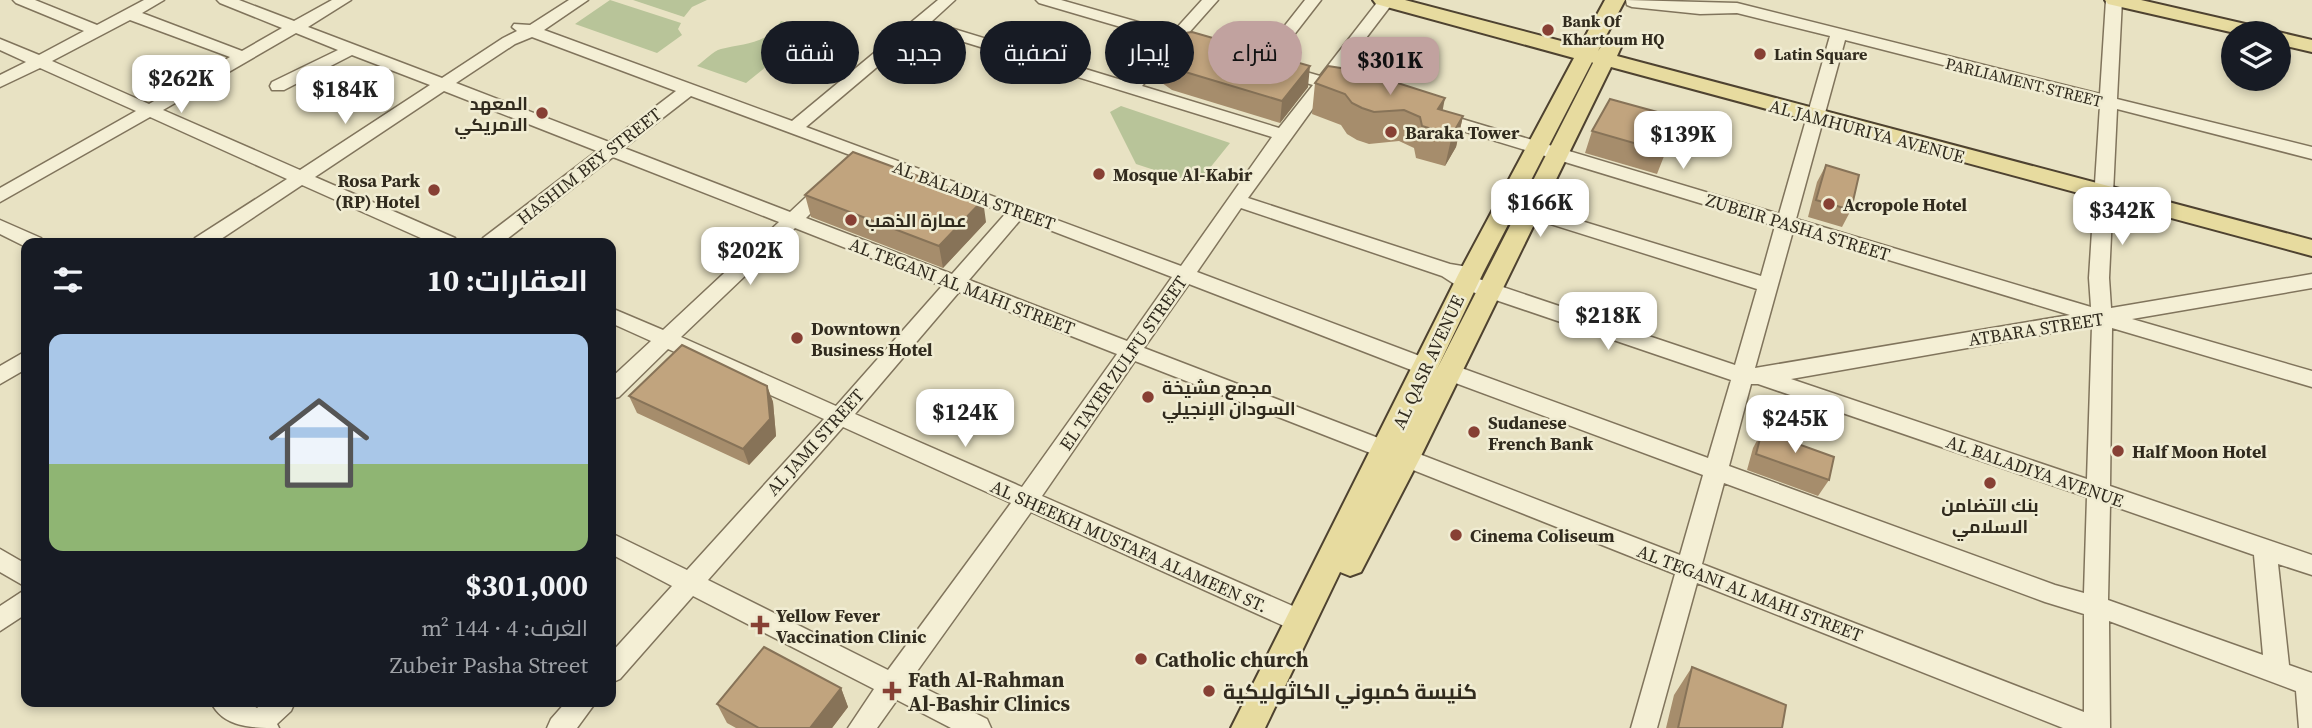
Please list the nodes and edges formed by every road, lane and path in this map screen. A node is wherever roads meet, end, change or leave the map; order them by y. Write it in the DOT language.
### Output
graph roads {
  1 [pos="21,0"];
  2 [pos="156,0"];
  3 [pos="225,0"];
  4 [pos="343,0"];
  5 [pos="560,0"];
  6 [pos="580,0"];
  7 [pos="947,0"];
  8 [pos="1044,0"];
  9 [pos="1210,0"];
  10 [pos="1313,0"];
  11 [pos="1385,0"];
  12 [pos="2115,0"];
  13 [pos="1626,1"];
  14 [pos="2152,4"];
  15 [pos="130,14"];
  16 [pos="921,21"];
  17 [pos="1118,21"];
  18 [pos="1192,21"];
  19 [pos="2221,23"];
  20 [pos="296,28"];
  21 [pos="98,31"];
  22 [pos="520,33"];
  23 [pos="1838,35"];
  24 [pos="966,37"];
  25 [pos="2291,41"];
  26 [pos="0,44"];
  27 [pos="2312,46"];
  28 [pos="352,49"];
  29 [pos="244,57"];
  30 [pos="1596,57"];
  31 [pos="39,61"];
  32 [pos="873,62"];
  33 [pos="0,82"];
  34 [pos="1322,83"];
  35 [pos="1135,84"];
  36 [pos="443,85"];
  37 [pos="278,86"];
  38 [pos="1131,88"];
  39 [pos="688,90"];
  40 [pos="1363,95"];
  41 [pos="2109,103"];
  42 [pos="150,111"];
  43 [pos="1416,111"];
  44 [pos="1815,117"];
  45 [pos="794,128"];
  46 [pos="1283,135"];
  47 [pos="610,149"];
  48 [pos="1547,150"];
  49 [pos="2312,153"];
  50 [pos="863,154"];
  51 [pos="301,178"];
  52 [pos="2105,195"];
  53 [pos="0,196"];
  54 [pos="1236,200"];
  55 [pos="1018,211"];
  56 [pos="1529,211"];
  57 [pos="792,220"];
  58 [pos="1785,223"];
  59 [pos="0,226"];
  60 [pos="24,238"];
  61 [pos="210,238"];
  62 [pos="437,238"];
  63 [pos="496,238"];
  64 [pos="2312,248"];
  65 [pos="1185,275"];
  66 [pos="1474,279"];
  67 [pos="2312,281"];
  68 [pos="954,283"];
  69 [pos="1767,285"];
  70 [pos="616,317"];
  71 [pos="2102,318"];
  72 [pos="665,340"];
  73 [pos="1131,351"];
  74 [pos="21,363"];
  75 [pos="1437,370"];
  76 [pos="1750,373"];
  77 [pos="0,376"];
  78 [pos="2312,379"];
  79 [pos="616,386"];
  80 [pos="839,417"];
  81 [pos="1396,454"];
  82 [pos="1715,471"];
  83 [pos="2099,494"];
  84 [pos="1026,500"];
  85 [pos="616,546"];
  86 [pos="2266,549"];
  87 [pos="0,559"];
  88 [pos="2312,565"];
  89 [pos="1688,568"];
  90 [pos="21,574"];
  91 [pos="688,584"];
  92 [pos="21,604"];
  93 [pos="2096,607"];
  94 [pos="0,620"];
  95 [pos="1302,622"];
  96 [pos="616,665"];
  97 [pos="2277,672"];
  98 [pos="891,684"];
  99 [pos="2310,685"];
  100 [pos="231,707"];
  101 [pos="278,707"];
  102 [pos="579,707"];
  103 [pos="260,727"];
  104 [pos="560,728"];
  105 [pos="861,728"];
  106 [pos="978,728"];
  107 [pos="1248,728"];
  108 [pos="1268,728"];
  109 [pos="1644,728"];
  110 [pos="2095,728"];
  111 [pos="2312,728"];
  1 -- 21 [label="street"];
  2 -- 15 [label="street"];
  3 -- 20 [label="street, AL TEGANI AL MAHI STREET"];
  4 -- 20 [label="street"];
  5 -- 22 [label="street"];
  6 -- 22 [label="street"];
  7 -- 16 [label="street"];
  8 -- 17 [label="street"];
  9 -- 18 [label="street"];
  10 -- 34 [label="street"];
  11 -- 30 [label="main road, AL JAMHURIYA AVENUE"];
  11 -- 34 [label="street, EL TAYER ZULFU STREET"];
  12 -- 14 [label="main road"];
  12 -- 41 [label="street"];
  13 -- 23 [label="street, PARLIAMENT STREET"];
  13 -- 30 [label="main road, AL QASR AVENUE"];
  14 -- 19 [label="main road"];
  15 -- 21 [label="street"];
  15 -- 29 [label="street"];
  20 -- 28 [label="street, AL TEGANI AL MAHI STREET"];
  20 -- 29 [label="street"];
  21 -- 31 [label="street"];
  22 -- 36 [label="street"];
  22 -- 39 [label="street, AL BALADIA STREET"];
  23 -- 41 [label="street, PARLIAMENT STREET"];
  23 -- 44 [label="street"];
  24 -- 38 [label="street"];
  25 -- 27 [label="main road"];
  26 -- 31 [label="street"];
  28 -- 36 [label="street, AL TEGANI AL MAHI STREET"];
  28 -- 37 [label="street"];
  29 -- 42 [label="street"];
  30 -- 44 [label="main road, AL JAMHURIYA AVENUE"];
  30 -- 48 [label="main road, AL QASR AVENUE"];
  31 -- 33 [label="street"];
  31 -- 42 [label="street"];
  32 -- 45 [label="street"];
  34 -- 40 [label="street"];
  34 -- 46 [label="street, EL TAYER ZULFU STREET"];
  35 -- 38 [label="street"];
  36 -- 47 [label="street, AL TEGANI AL MAHI STREET"];
  36 -- 51 [label="street"];
  38 -- 46 [label="street"];
  39 -- 45 [label="street, AL BALADIA STREET"];
  39 -- 47 [label="street, HASHIM BEY STREET"];
  41 -- 49 [label="street, PARLIAMENT STREET"];
  41 -- 52 [label="street"];
  42 -- 51 [label="street"];
  42 -- 53 [label="street"];
  43 -- 48 [label="street, ZUBEIR PASHA STREET"];
  44 -- 52 [label="main road, AL JAMHURIYA AVENUE"];
  44 -- 58 [label="street"];
  45 -- 50 [label="street, AL BALADIA STREET"];
  46 -- 54 [label="street, EL TAYER ZULFU STREET"];
  47 -- 57 [label="street, AL TEGANI AL MAHI STREET"];
  47 -- 63 [label="street, HASHIM BEY STREET"];
  48 -- 56 [label="main road"];
  48 -- 58 [label="street, ZUBEIR PASHA STREET"];
  48 -- 66 [label="main road, AL QASR AVENUE"];
  50 -- 55 [label="street, AL BALADIA STREET"];
  50 -- 57 [label="street"];
  51 -- 61 [label="street"];
  51 -- 62 [label="street"];
  52 -- 64 [label="main road, AL JAMHURIYA AVENUE"];
  52 -- 71 [label="street"];
  54 -- 65 [label="street, EL TAYER ZULFU STREET"];
  54 -- 66 [label="street, AL BALADIYA AVENUE"];
  55 -- 65 [label="street, AL BALADIA STREET"];
  55 -- 68 [label="street, AL JAMI STREET"];
  56 -- 66 [label="main road"];
  56 -- 69 [label="street"];
  57 -- 68 [label="street, AL TEGANI AL MAHI STREET"];
  57 -- 72 [label="street"];
  58 -- 69 [label="street"];
  58 -- 71 [label="street, ZUBEIR PASHA STREET"];
  59 -- 60 [label="street"];
  65 -- 73 [label="street, EL TAYER ZULFU STREET"];
  65 -- 75 [label="street, AL BALADIA STREET"];
  66 -- 75 [label="main road, AL QASR AVENUE"];
  66 -- 76 [label="street, AL BALADIYA AVENUE"];
  67 -- 71 [label="street, ATBARA STREET"];
  68 -- 73 [label="street, AL TEGANI AL MAHI STREET"];
  68 -- 80 [label="street, AL JAMI STREET"];
  69 -- 76 [label="street"];
  70 -- 72 [label="street, AL SHEEKH MUSTAFA ALAMEEN ST."];
  71 -- 76 [label="street, ATBARA STREET"];
  71 -- 78 [label="street, ZUBEIR PASHA STREET"];
  71 -- 83 [label="street"];
  72 -- 79 [label="street"];
  72 -- 80 [label="street, AL SHEEKH MUSTAFA ALAMEEN ST."];
  73 -- 81 [label="street, AL TEGANI AL MAHI STREET"];
  73 -- 84 [label="street, EL TAYER ZULFU STREET"];
  74 -- 77 [label="street"];
  75 -- 81 [label="main road, AL QASR AVENUE"];
  75 -- 82 [label="street, AL BALADIA STREET"];
  76 -- 82 [label="street"];
  76 -- 83 [label="street, AL BALADIYA AVENUE"];
  80 -- 84 [label="street, AL SHEEKH MUSTAFA ALAMEEN ST."];
  80 -- 91 [label="street, AL JAMI STREET"];
  81 -- 89 [label="street, AL TEGANI AL MAHI STREET"];
  81 -- 95 [label="main road, AL QASR AVENUE"];
  81 -- 108 [label="main road, AL QASR AVENUE"];
  82 -- 89 [label="street"];
  82 -- 93 [label="street, AL BALADIA STREET"];
  83 -- 86 [label="street, AL BALADIYA AVENUE"];
  83 -- 93 [label="street"];
  84 -- 95 [label="street, AL SHEEKH MUSTAFA ALAMEEN ST."];
  84 -- 98 [label="street, EL TAYER ZULFU STREET"];
  85 -- 91 [label="street"];
  86 -- 88 [label="street, AL BALADIYA AVENUE"];
  86 -- 97 [label="street"];
  87 -- 90 [label="street"];
  89 -- 109 [label="street"];
  89 -- 110 [label="street, AL TEGANI AL MAHI STREET"];
  91 -- 96 [label="street, AL JAMI STREET"];
  91 -- 98 [label="street"];
  92 -- 94 [label="street"];
  93 -- 97 [label="street, AL BALADIA STREET"];
  93 -- 110 [label="street"];
  95 -- 107 [label="main road, AL QASR AVENUE"];
  97 -- 99 [label="street, AL BALADIA STREET"];
  98 -- 105 [label="street, EL TAYER ZULFU STREET"];
  98 -- 106 [label="street"];
  99 -- 111 [label="street"];
  100 -- 103 [label="street"];
  101 -- 103 [label="street"];
  102 -- 104 [label="street"];
}
